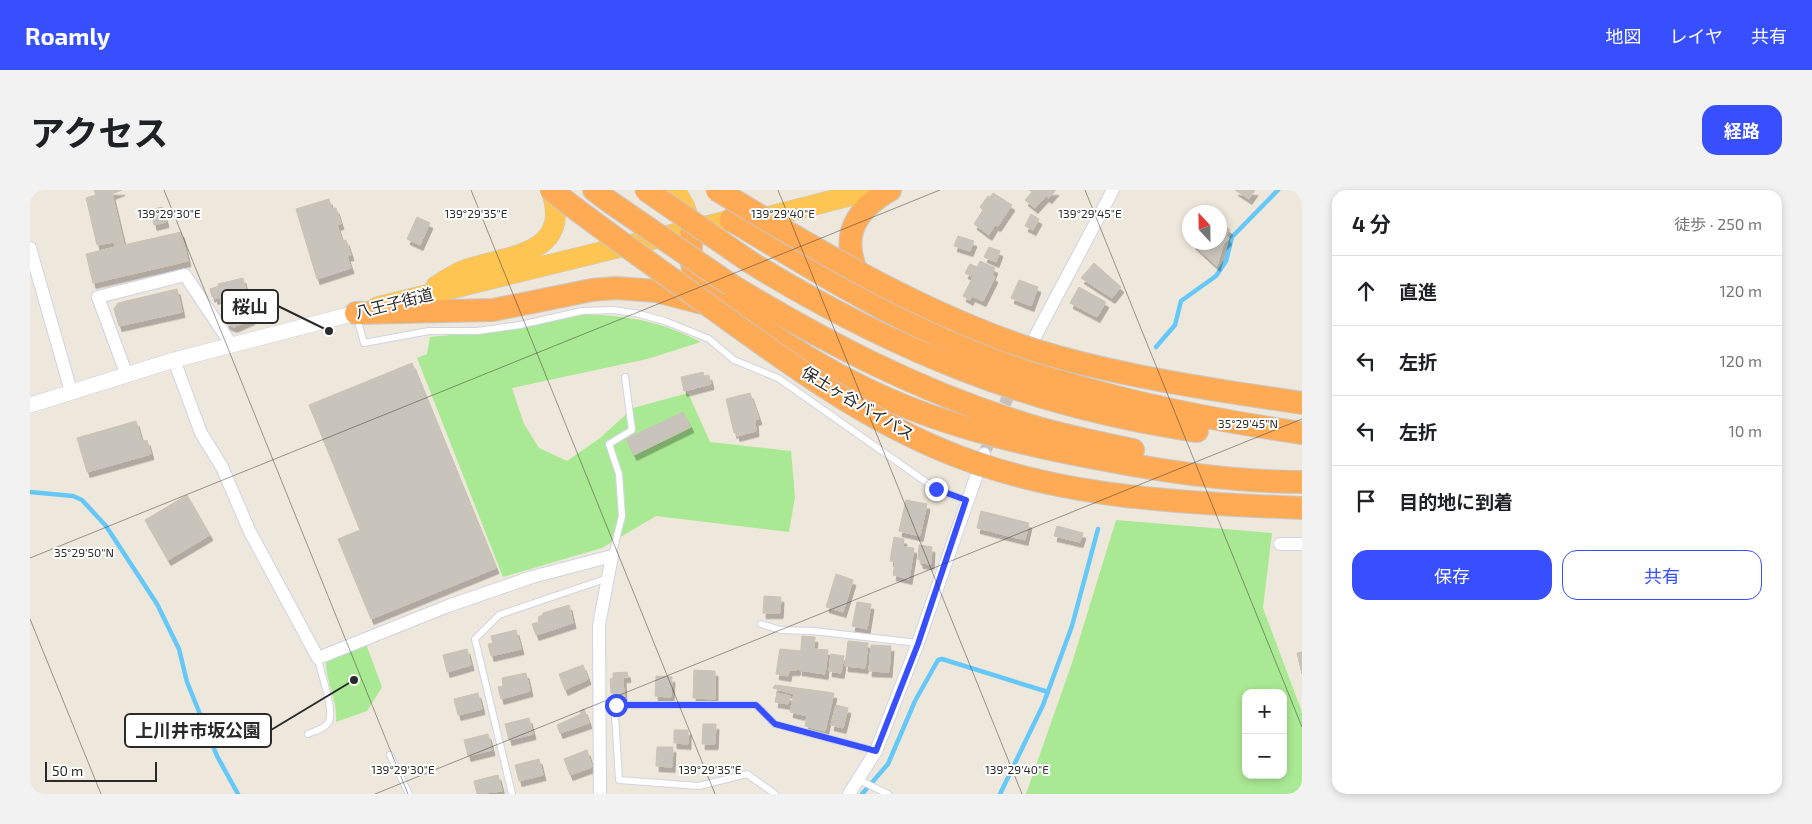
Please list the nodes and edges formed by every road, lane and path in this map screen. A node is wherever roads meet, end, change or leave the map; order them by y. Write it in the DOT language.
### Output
graph roads {
  1 [pos="551,190"];
  2 [pos="564,190"];
  3 [pos="646,190"];
  4 [pos="675,190"];
  5 [pos="717,190"];
  6 [pos="819,190"];
  7 [pos="873,190"];
  8 [pos="890,190"];
  9 [pos="1113,190"];
  10 [pos="602,196"];
  11 [pos="731,220"];
  12 [pos="692,229"];
  13 [pos="644,241"];
  14 [pos="30,248"];
  15 [pos="416,298"];
  16 [pos="878,305"];
  17 [pos="356,313"];
  18 [pos="765,331"];
  19 [pos="231,344"];
  20 [pos="1027,352"];
  21 [pos="174,360"];
  22 [pos="126,373"];
  23 [pos="625,377"];
  24 [pos="71,391"];
  25 [pos="1302,403"];
  26 [pos="30,405"];
  27 [pos="1302,433"];
  28 [pos="1302,443"];
  29 [pos="984,454"];
  30 [pos="1302,473"];
  31 [pos="1302,482"];
  32 [pos="966,500"];
  33 [pos="1302,508"];
  34 [pos="1280,544"];
  35 [pos="1302,544"];
  36 [pos="612,556"];
  37 [pos="608,578"];
  38 [pos="761,624"];
  39 [pos="918,644"];
  40 [pos="318,658"];
  41 [pos="308,734"];
  42 [pos="876,751"];
  43 [pos="390,755"];
  44 [pos="859,780"];
  45 [pos="409,794"];
  46 [pos="512,794"];
  47 [pos="600,794"];
  48 [pos="776,794"];
  49 [pos="849,794"];
  50 [pos="888,794"];
  1 -- 15 [label="highway"];
  1 -- 33 [label="highway, 保土ヶ谷バイパス, bridge"];
  2 -- 13 [label="highway"];
  3 -- 28 [label="highway, bridge"];
  4 -- 12 [label="highway"];
  5 -- 25 [label="highway, bridge"];
  6 -- 11 [label="highway, 八王子街道"];
  7 -- 11 [label="highway, 八王子街道"];
  8 -- 16 [label="highway"];
  9 -- 20 [label="street"];
  10 -- 30 [label="highway, bridge"];
  11 -- 12 [label="highway, 八王子街道"];
  11 -- 16 [label="highway"];
  12 -- 13 [label="highway, 八王子街道"];
  12 -- 18 [label="highway"];
  13 -- 15 [label="highway, 八王子街道"];
  14 -- 24 [label="street"];
  15 -- 17 [label="highway, 八王子街道"];
  16 -- 27 [label="highway"];
  17 -- 18 [label="highway"];
  17 -- 19 [label="street, 八王子街道"];
  17 -- 32 [label="lane"];
  18 -- 31 [label="highway"];
  19 -- 21 [label="street, 八王子街道"];
  19 -- 22 [label="street"];
  21 -- 22 [label="street, 八王子街道"];
  21 -- 40 [label="street"];
  22 -- 24 [label="street, 八王子街道"];
  23 -- 36 [label="lane"];
  24 -- 26 [label="street, 八王子街道"];
  29 -- 32 [label="street"];
  32 -- 39 [label="street"];
  34 -- 35 [label="street"];
  36 -- 37 [label="street"];
  36 -- 40 [label="street"];
  37 -- 46 [label="lane"];
  37 -- 47 [label="street"];
  38 -- 39 [label="lane"];
  39 -- 42 [label="street"];
  40 -- 41 [label="lane"];
  42 -- 44 [label="street"];
  42 -- 48 [label="lane"];
  43 -- 45 [label="lane"];
  44 -- 49 [label="street"];
  44 -- 50 [label="lane"];
}
